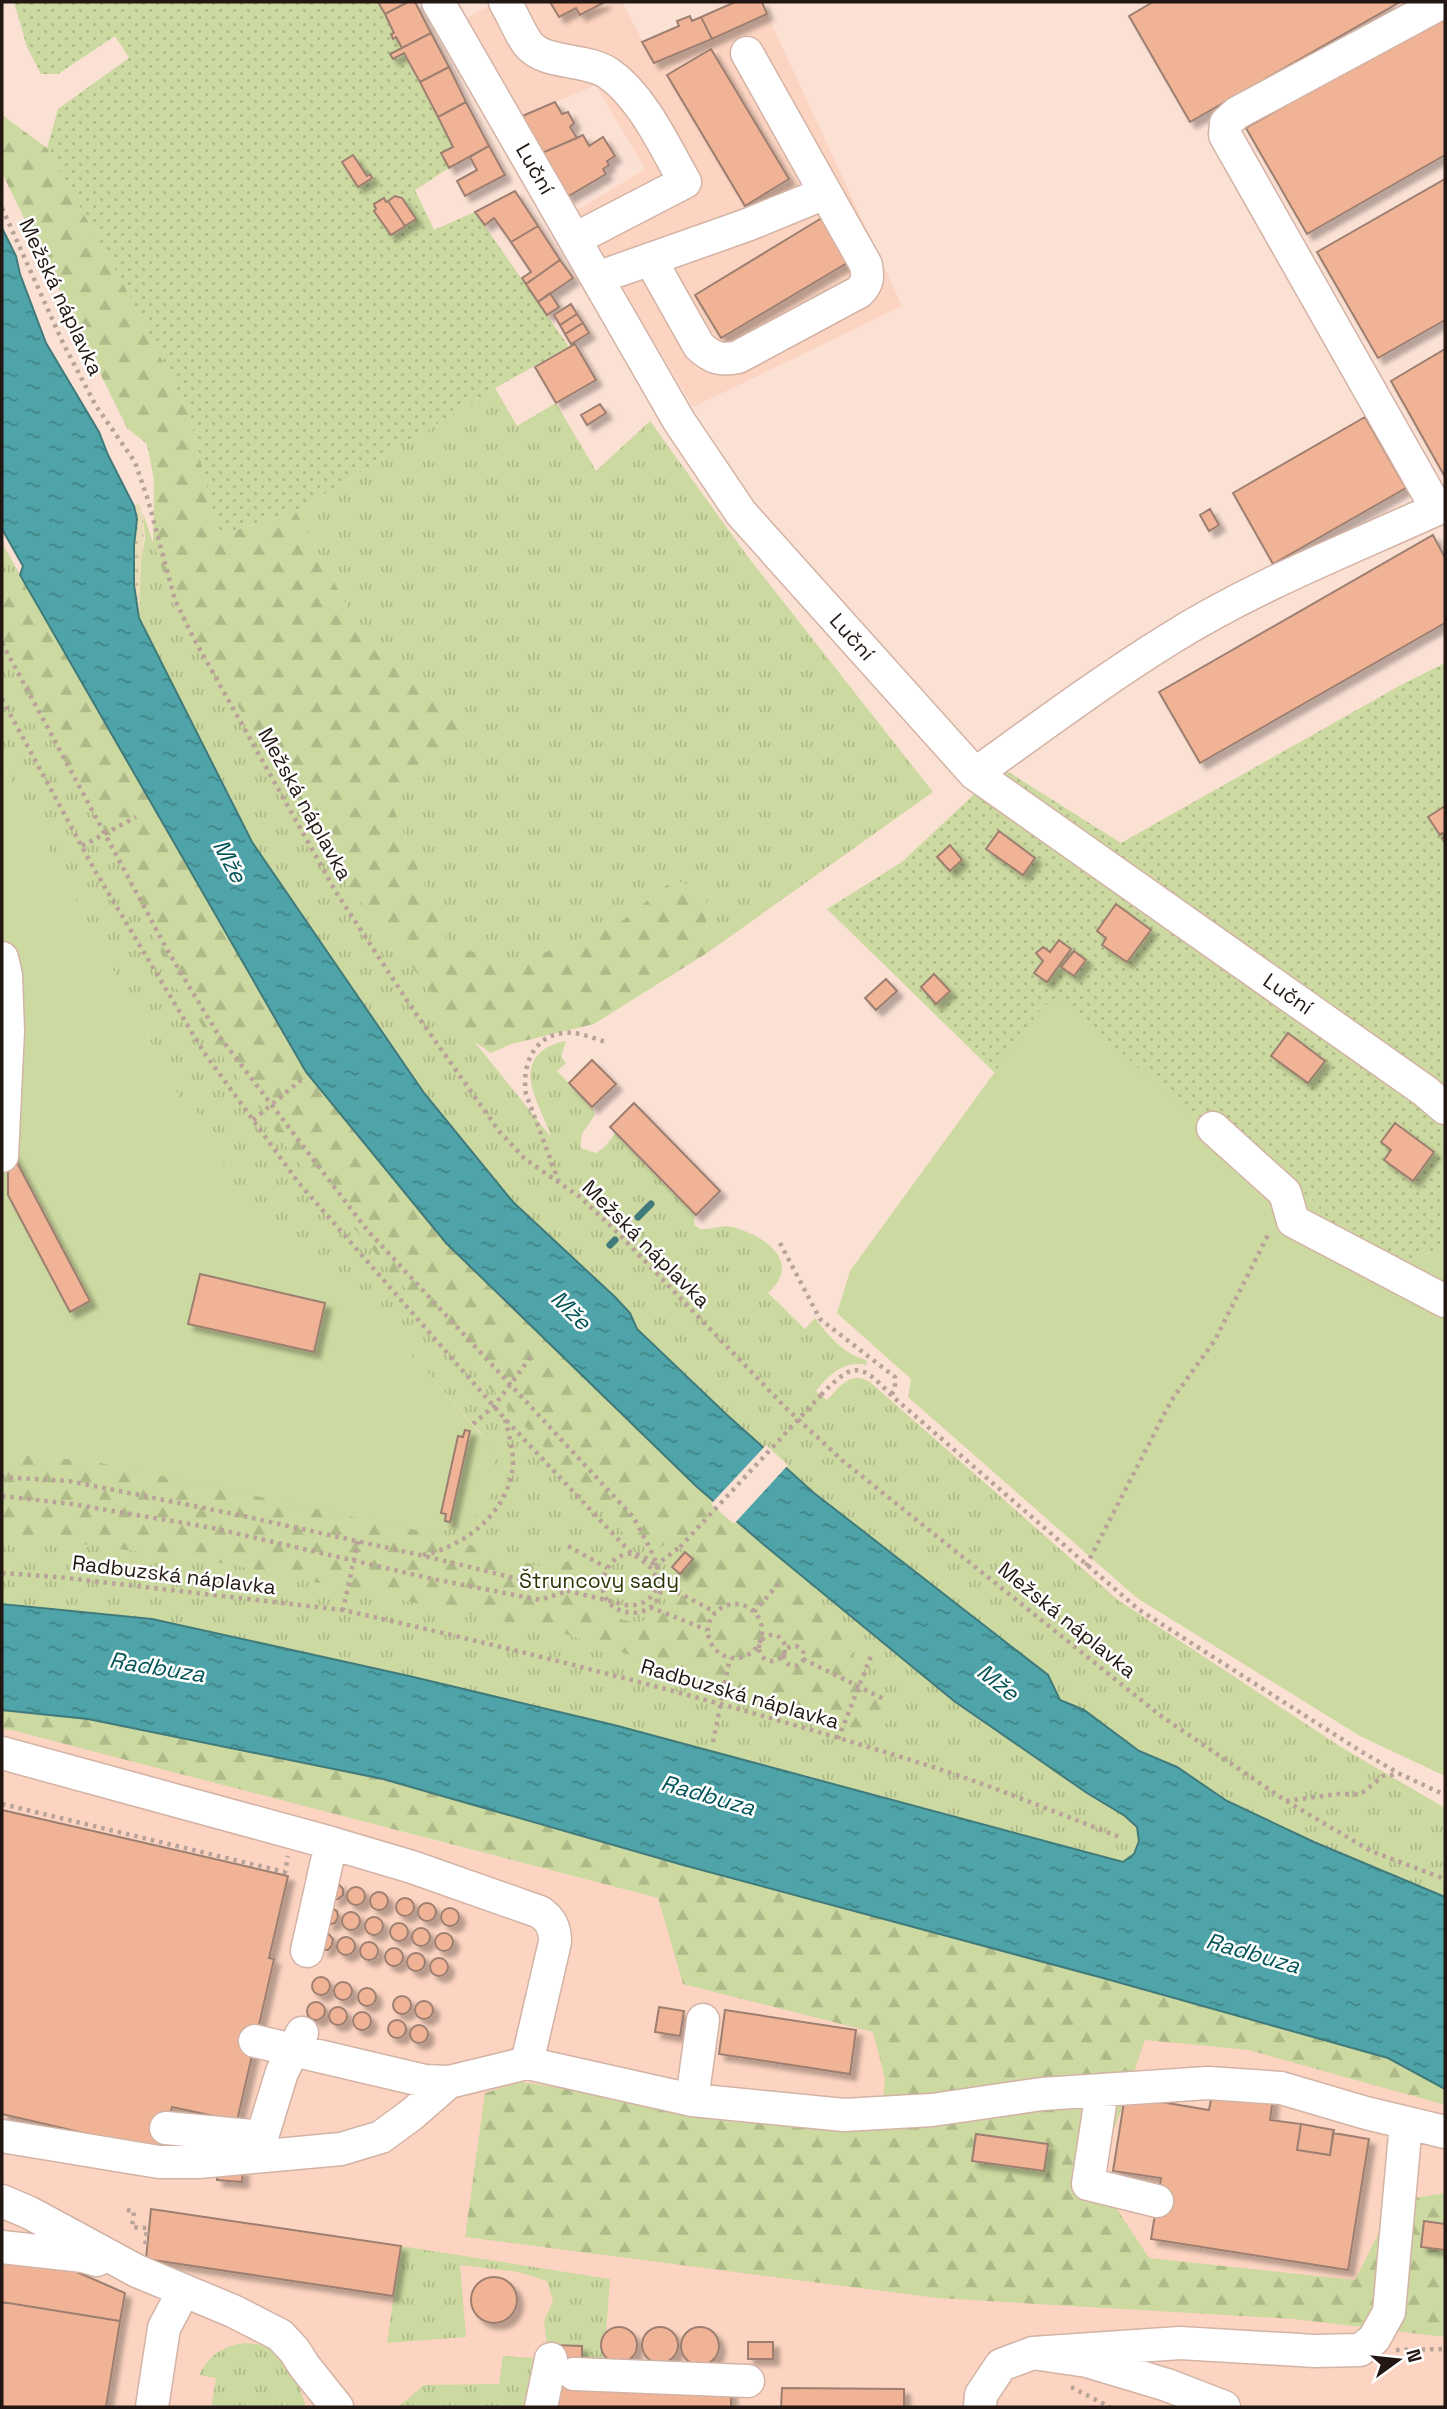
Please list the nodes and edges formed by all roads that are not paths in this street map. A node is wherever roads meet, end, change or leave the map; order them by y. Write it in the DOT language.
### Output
graph roads {
  1 [pos="505,2"];
  2 [pos="1444,2"];
  3 [pos="449,5"];
  4 [pos="747,53"];
  5 [pos="825,193"];
  6 [pos="575,239"];
  7 [pos="650,259"];
  8 [pos="597,278"];
  9 [pos="1441,507"];
  10 [pos="975,774"];
  11 [pos="2,958"];
  12 [pos="1439,1096"];
  13 [pos="1213,1128"];
  14 [pos="2,1145"];
  15 [pos="1445,1301"];
  16 [pos="2,1753"];
  17 [pos="331,1843"];
  18 [pos="307,1951"];
  19 [pos="703,2020"];
  20 [pos="256,2041"];
  21 [pos="298,2041"];
  22 [pos="527,2063"];
  23 [pos="449,2082"];
  24 [pos="1102,2091"];
  25 [pos="692,2100"];
  26 [pos="1406,2123"];
  27 [pos="166,2128"];
  28 [pos="1445,2133"];
  29 [pos="2,2136"];
  30 [pos="2,2201"];
  31 [pos="1157,2201"];
  32 [pos="2,2247"];
  33 [pos="137,2271"];
  34 [pos="183,2292"];
  35 [pos="1033,2353"];
  36 [pos="305,2367"];
  37 [pos="748,2384"];
  38 [pos="152,2407"];
  39 [pos="316,2407"];
  40 [pos="337,2407"];
  41 [pos="541,2407"];
  42 [pos="979,2407"];
  43 [pos="1224,2407"];
  1 -- 6 [label="street"];
  2 -- 9 [label="street"];
  3 -- 6 [label="street, Luční"];
  4 -- 5 [label="street"];
  5 -- 7 [label="street"];
  5 -- 7 [label="street"];
  6 -- 8 [label="street, Luční"];
  7 -- 8 [label="street"];
  8 -- 10 [label="street, Luční"];
  9 -- 10 [label="street"];
  10 -- 12 [label="street, Luční"];
  11 -- 14 [label="street"];
  13 -- 15 [label="street"];
  16 -- 17 [label="street"];
  17 -- 18 [label="street"];
  17 -- 22 [label="street"];
  19 -- 25 [label="street"];
  20 -- 21 [label="street"];
  21 -- 23 [label="street"];
  21 -- 27 [label="street"];
  22 -- 23 [label="street"];
  22 -- 25 [label="street"];
  23 -- 29 [label="street"];
  24 -- 25 [label="street"];
  24 -- 26 [label="street"];
  24 -- 31 [label="street"];
  26 -- 28 [label="street"];
  26 -- 35 [label="street"];
  30 -- 33 [label="street"];
  32 -- 33 [label="street"];
  33 -- 34 [label="street"];
  34 -- 36 [label="street"];
  34 -- 38 [label="street"];
  35 -- 42 [label="street"];
  35 -- 43 [label="street"];
  36 -- 39 [label="street"];
  36 -- 40 [label="street"];
  37 -- 41 [label="street"];
}
